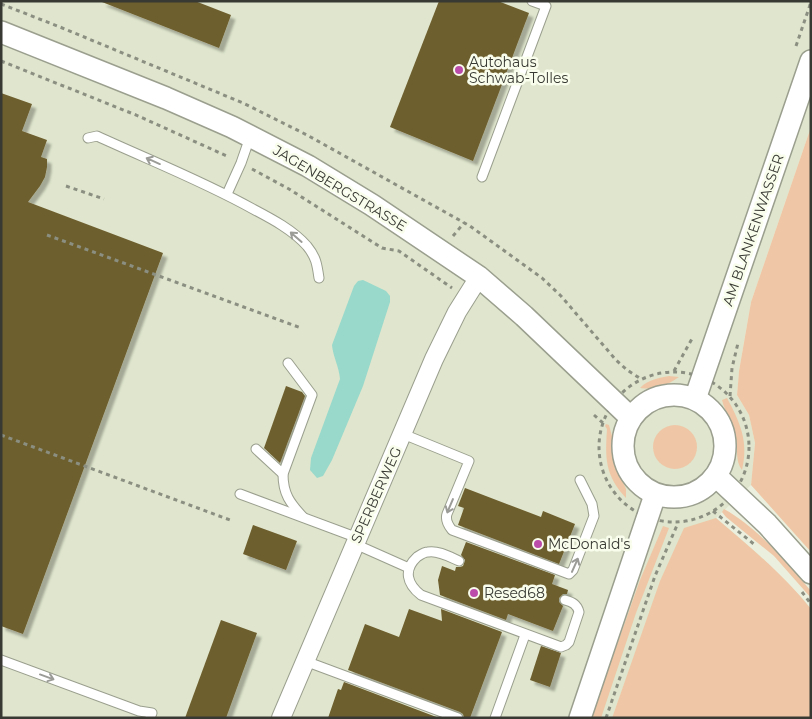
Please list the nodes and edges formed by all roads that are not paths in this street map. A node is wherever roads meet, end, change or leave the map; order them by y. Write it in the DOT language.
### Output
graph roads {
  1 [pos="532,1"];
  2 [pos="1,32"];
  3 [pos="811,61"];
  4 [pos="250,137"];
  5 [pos="88,138"];
  6 [pos="482,176"];
  7 [pos="227,194"];
  8 [pos="480,277"];
  9 [pos="319,278"];
  10 [pos="288,363"];
  11 [pos="695,399"];
  12 [pos="631,418"];
  13 [pos="403,434"];
  14 [pos="256,449"];
  15 [pos="283,474"];
  16 [pos="716,476"];
  17 [pos="580,480"];
  18 [pos="240,494"];
  19 [pos="656,495"];
  20 [pos="303,517"];
  21 [pos="356,541"];
  22 [pos="459,560"];
  23 [pos="409,568"];
  24 [pos="804,580"];
  25 [pos="565,600"];
  26 [pos="525,635"];
  27 [pos="1,660"];
  28 [pos="305,661"];
  29 [pos="151,715"];
  30 [pos="281,718"];
  31 [pos="458,718"];
  32 [pos="495,718"];
  33 [pos="580,718"];
  1 -- 6 [label="lane"];
  2 -- 4 [label="street, JAGENBERGSTRASSE"];
  3 -- 11 [label="street, AM BLANKENWASSER"];
  4 -- 7 [label="lane"];
  4 -- 8 [label="street, JAGENBERGSTRASSE"];
  7 -- 5 [label="lane, one-way"];
  9 -- 7 [label="lane, one-way"];
  8 -- 12 [label="street, JAGENBERGSTRASSE"];
  8 -- 13 [label="street, SPERBERWEG"];
  10 -- 15 [label="lane"];
  11 -- 12 [label="street"];
  11 -- 16 [label="street"];
  12 -- 19 [label="street"];
  13 -- 17 [label="lane, one-way"];
  13 -- 21 [label="street, SPERBERWEG"];
  14 -- 15 [label="lane"];
  15 -- 20 [label="lane"];
  16 -- 19 [label="street"];
  16 -- 24 [label="street"];
  18 -- 20 [label="lane"];
  19 -- 33 [label="street"];
  20 -- 21 [label="lane"];
  21 -- 23 [label="lane"];
  21 -- 28 [label="street, SPERBERWEG"];
  22 -- 23 [label="lane"];
  23 -- 26 [label="lane"];
  25 -- 26 [label="lane"];
  26 -- 32 [label="lane"];
  27 -- 29 [label="lane, one-way"];
  28 -- 30 [label="street, SPERBERWEG"];
  28 -- 31 [label="lane"];
}
